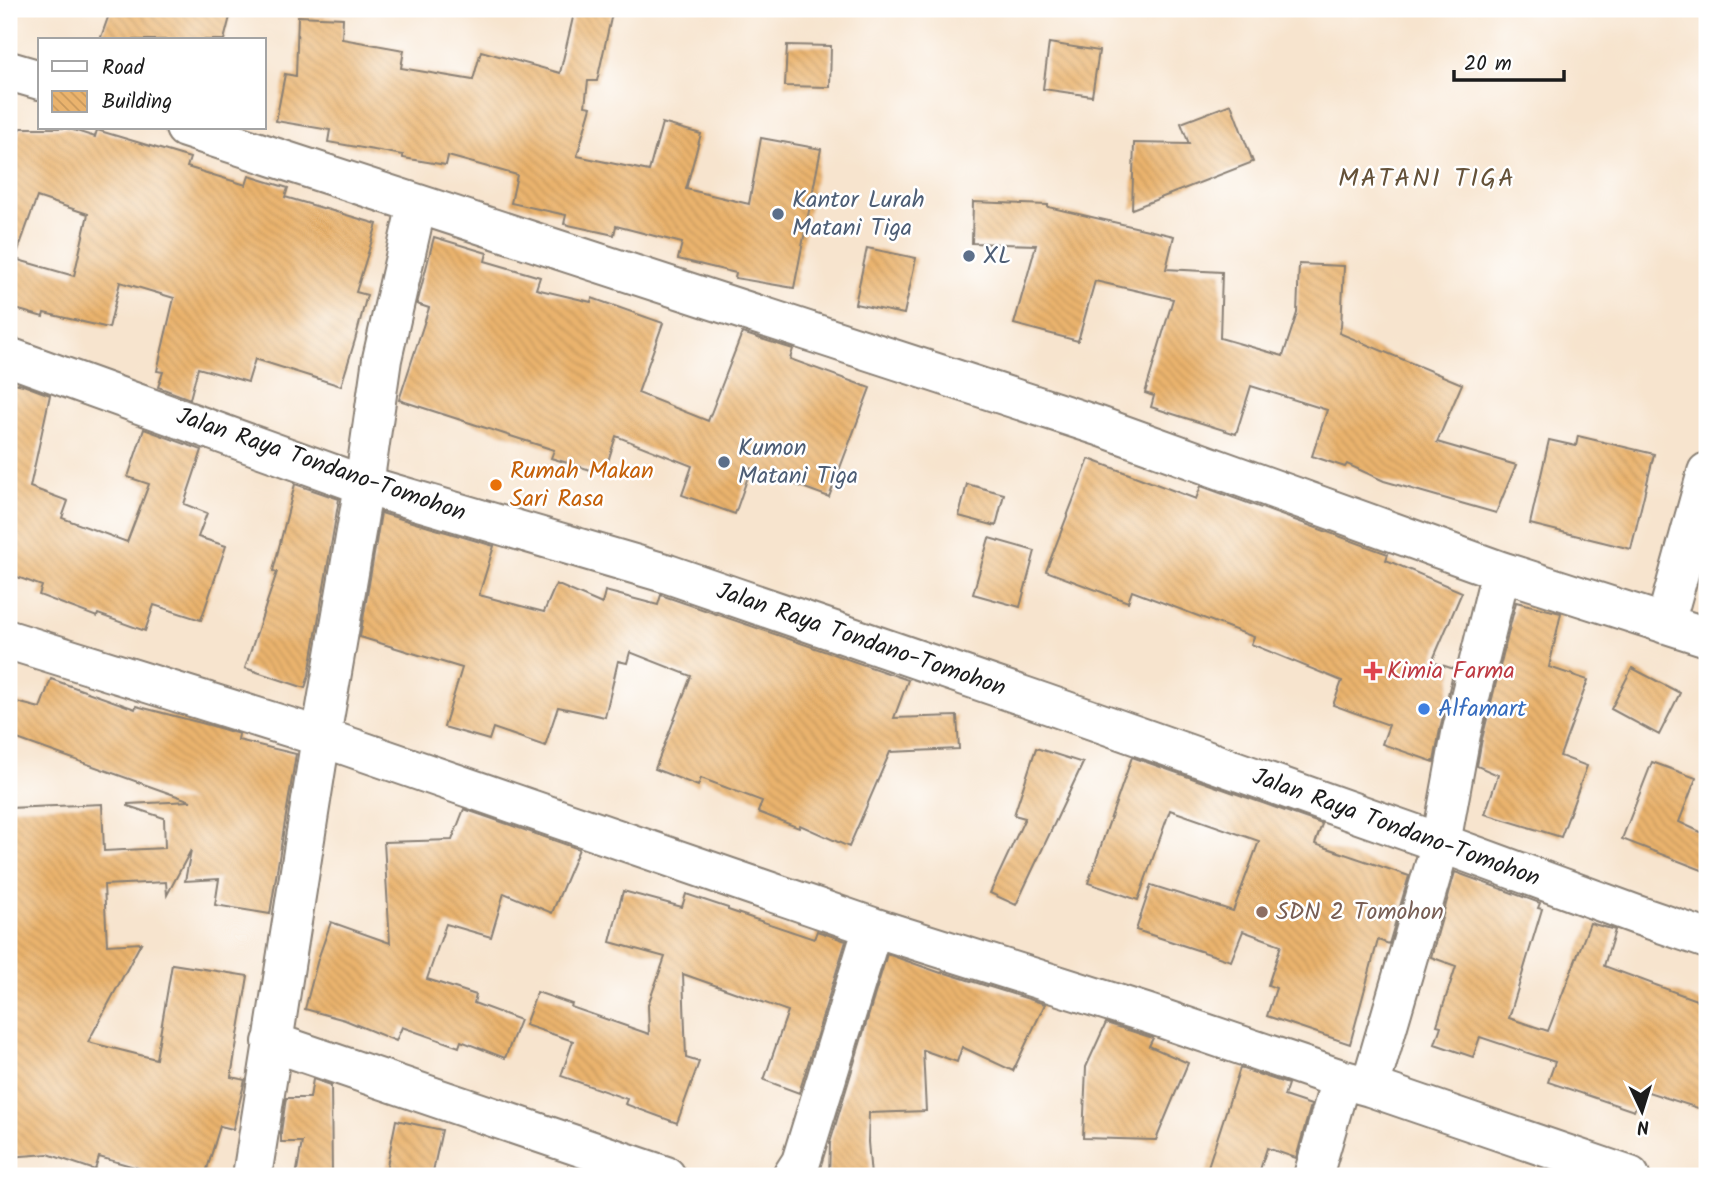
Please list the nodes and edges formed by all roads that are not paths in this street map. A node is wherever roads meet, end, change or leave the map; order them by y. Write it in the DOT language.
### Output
graph roads {
  1 [pos="9,71"];
  2 [pos="38,79"];
  3 [pos="191,130"];
  4 [pos="417,204"];
  5 [pos="9,357"];
  6 [pos="1707,472"];
  7 [pos="364,485"];
  8 [pos="1501,571"];
  9 [pos="1665,624"];
  10 [pos="1707,637"];
  11 [pos="9,640"];
  12 [pos="321,737"];
  13 [pos="1441,843"];
  14 [pos="873,927"];
  15 [pos="1707,939"];
  16 [pos="272,1042"];
  17 [pos="1356,1083"];
  18 [pos="252,1176"];
  19 [pos="666,1176"];
  20 [pos="792,1176"];
  21 [pos="1313,1176"];
  22 [pos="1630,1176"];
  1 -- 2 [label="main road"];
  3 -- 4 [label="main road"];
  4 -- 7 [label="main road"];
  4 -- 8 [label="main road"];
  5 -- 7 [label="main road, Jalan Raya Tondano-Tomohon"];
  6 -- 9 [label="main road"];
  7 -- 12 [label="main road"];
  7 -- 13 [label="main road, Jalan Raya Tondano-Tomohon"];
  8 -- 9 [label="main road"];
  8 -- 13 [label="main road"];
  9 -- 10 [label="main road"];
  11 -- 12 [label="main road"];
  12 -- 14 [label="main road"];
  12 -- 16 [label="main road"];
  13 -- 15 [label="main road, Jalan Raya Tondano-Tomohon"];
  13 -- 17 [label="main road"];
  14 -- 17 [label="main road"];
  14 -- 20 [label="main road"];
  16 -- 18 [label="main road"];
  16 -- 19 [label="main road"];
  17 -- 21 [label="main road"];
  17 -- 22 [label="main road"];
}
